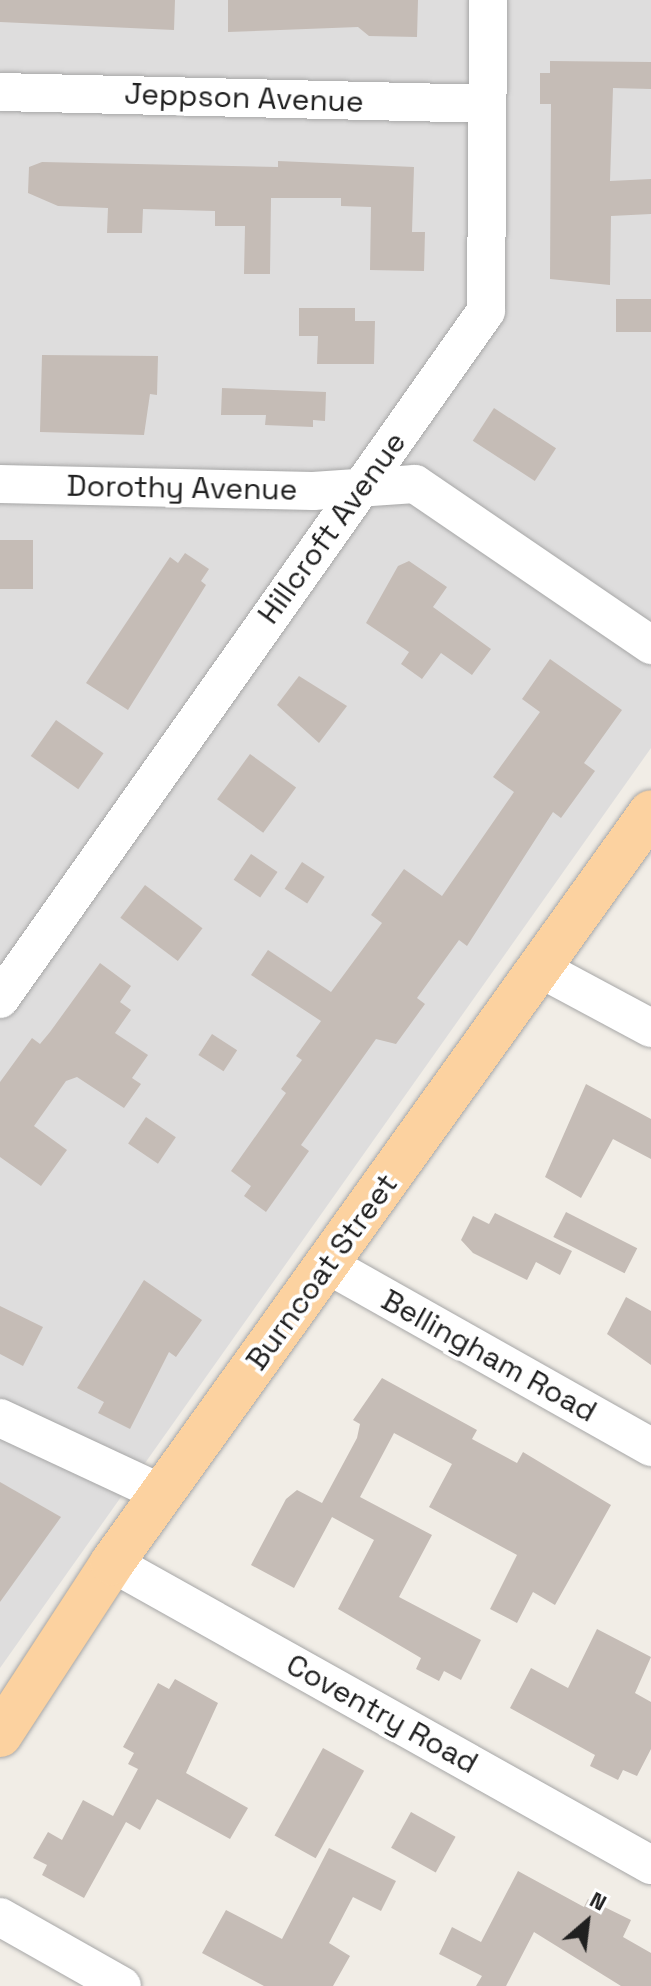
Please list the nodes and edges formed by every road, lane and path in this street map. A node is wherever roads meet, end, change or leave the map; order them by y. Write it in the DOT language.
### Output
graph roads {
  1 [pos="488,0"];
  2 [pos="0,92"];
  3 [pos="487,104"];
  4 [pos="0,484"];
  5 [pos="363,487"];
  6 [pos="651,645"];
  7 [pos="651,812"];
  8 [pos="16,950"];
  9 [pos="539,968"];
  10 [pos="0,999"];
  11 [pos="651,1028"];
  12 [pos="328,1265"];
  13 [pos="0,1418"];
  14 [pos="651,1447"];
  15 [pos="163,1494"];
  16 [pos="112,1563"];
  17 [pos="0,1735"];
  18 [pos="651,1865"];
  19 [pos="0,1917"];
  20 [pos="122,1986"];
  1 -- 3 [label="street, Hillcroft Avenue"];
  2 -- 3 [label="street, Jeppson Avenue"];
  3 -- 5 [label="street, Hillcroft Avenue"];
  4 -- 5 [label="street, Dorothy Avenue"];
  5 -- 6 [label="street, Dorothy Avenue"];
  5 -- 8 [label="street, Hillcroft Avenue"];
  7 -- 9 [label="main road, Burncoat Street"];
  8 -- 10 [label="street, Hillcroft Avenue"];
  9 -- 11 [label="street"];
  9 -- 12 [label="main road, Burncoat Street"];
  12 -- 14 [label="street, Bellingham Road"];
  12 -- 15 [label="main road, Burncoat Street"];
  13 -- 15 [label="street"];
  15 -- 16 [label="main road, Burncoat Street"];
  16 -- 17 [label="main road, Burncoat Street"];
  16 -- 18 [label="street, Coventry Road"];
  19 -- 20 [label="street"];
}
